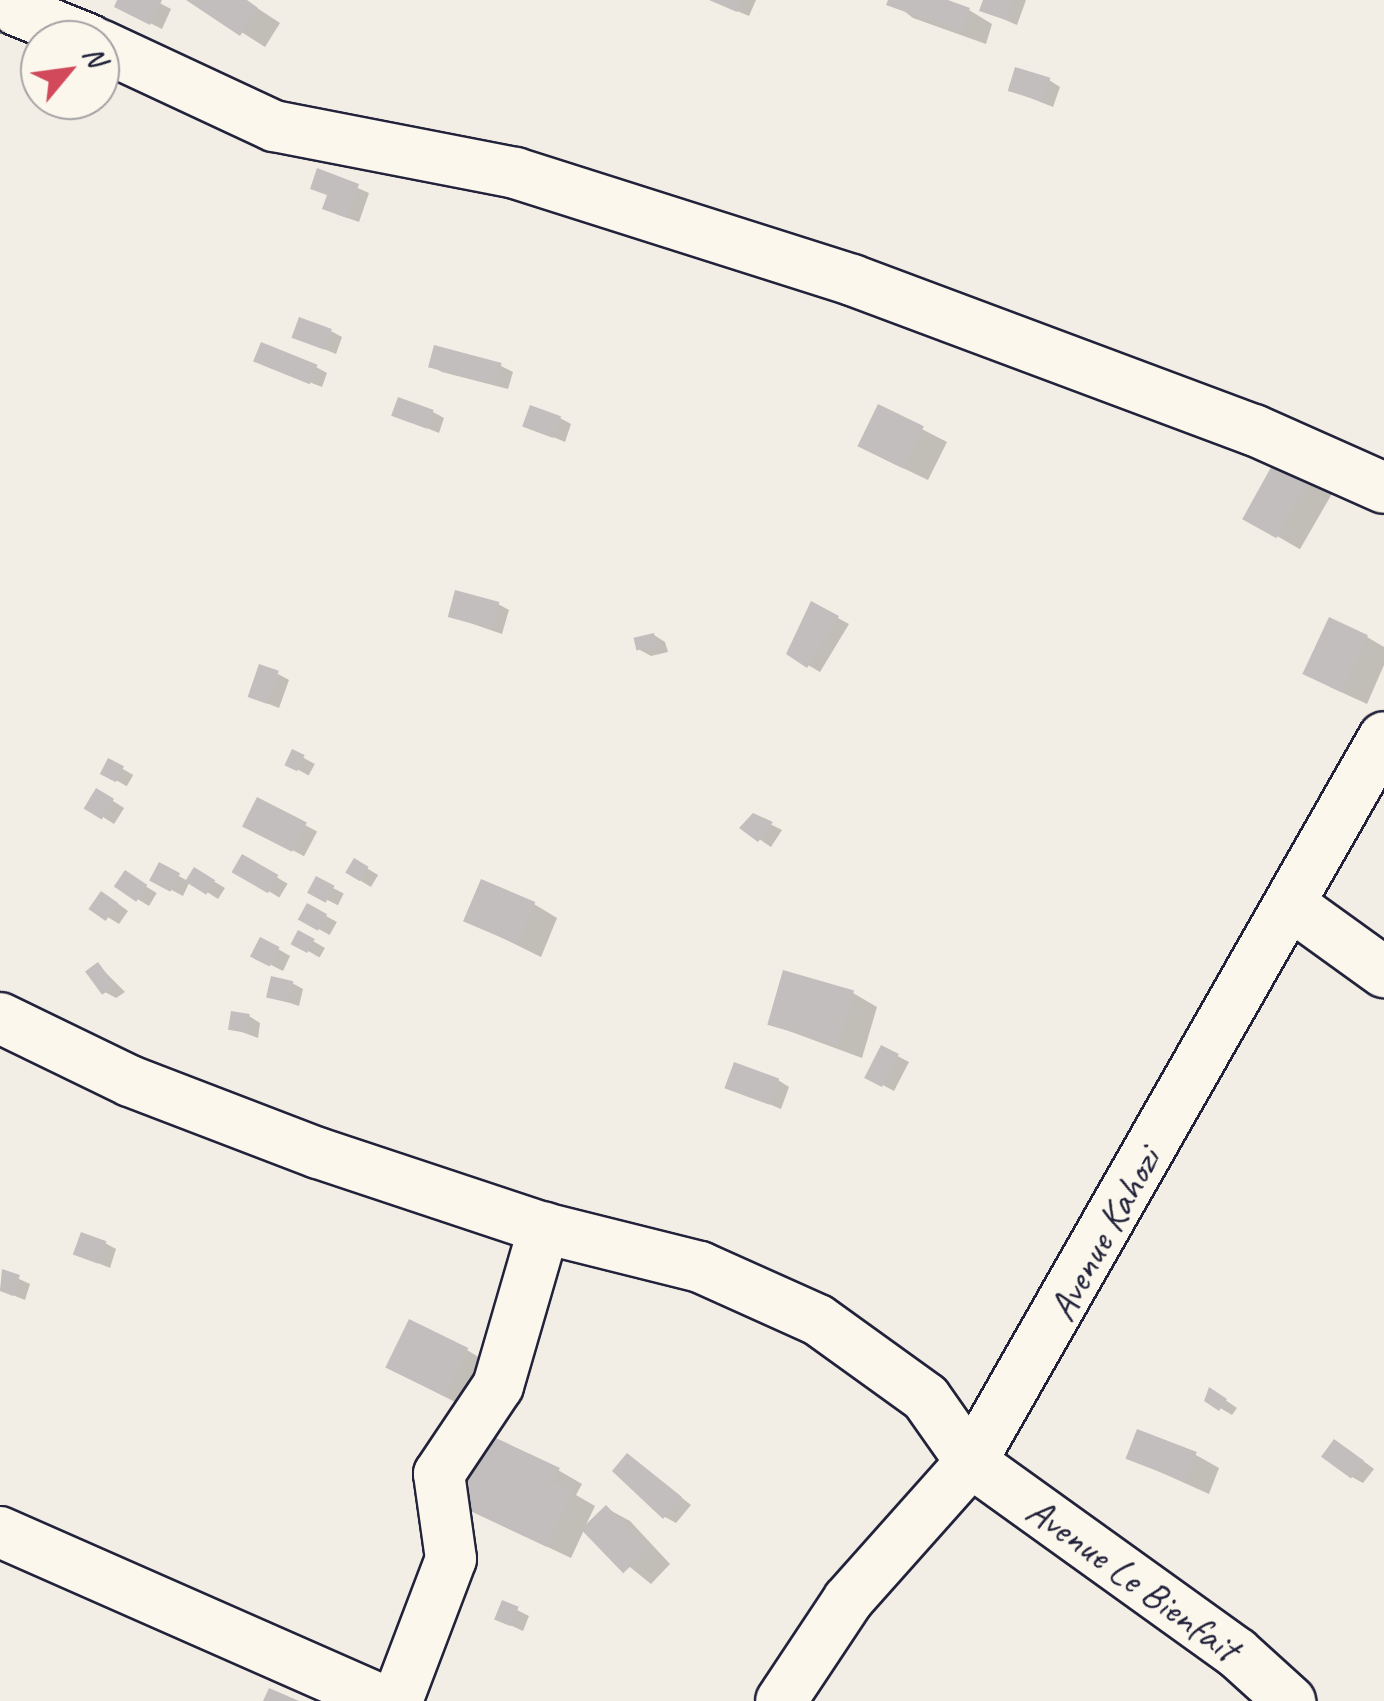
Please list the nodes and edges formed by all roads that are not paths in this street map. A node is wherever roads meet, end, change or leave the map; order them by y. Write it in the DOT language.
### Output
graph roads {
  1 [pos="120,53"];
  2 [pos="1384,488"];
  3 [pos="1384,737"];
  4 [pos="1291,905"];
  5 [pos="1384,972"];
  6 [pos="0,1018"];
  7 [pos="544,1228"];
  8 [pos="970,1462"];
  9 [pos="0,1532"];
  10 [pos="384,1701"];
  11 [pos="397,1701"];
  12 [pos="780,1701"];
  13 [pos="1290,1701"];
  1 -- 2 [label="street"];
  3 -- 4 [label="street, Avenue Kahozi"];
  4 -- 5 [label="street"];
  4 -- 8 [label="street, Avenue Kahozi"];
  6 -- 7 [label="street"];
  7 -- 8 [label="street"];
  7 -- 11 [label="street"];
  8 -- 12 [label="street, Avenue Kahozi"];
  8 -- 13 [label="street, Avenue Le Bienfait"];
  9 -- 10 [label="street"];
}
